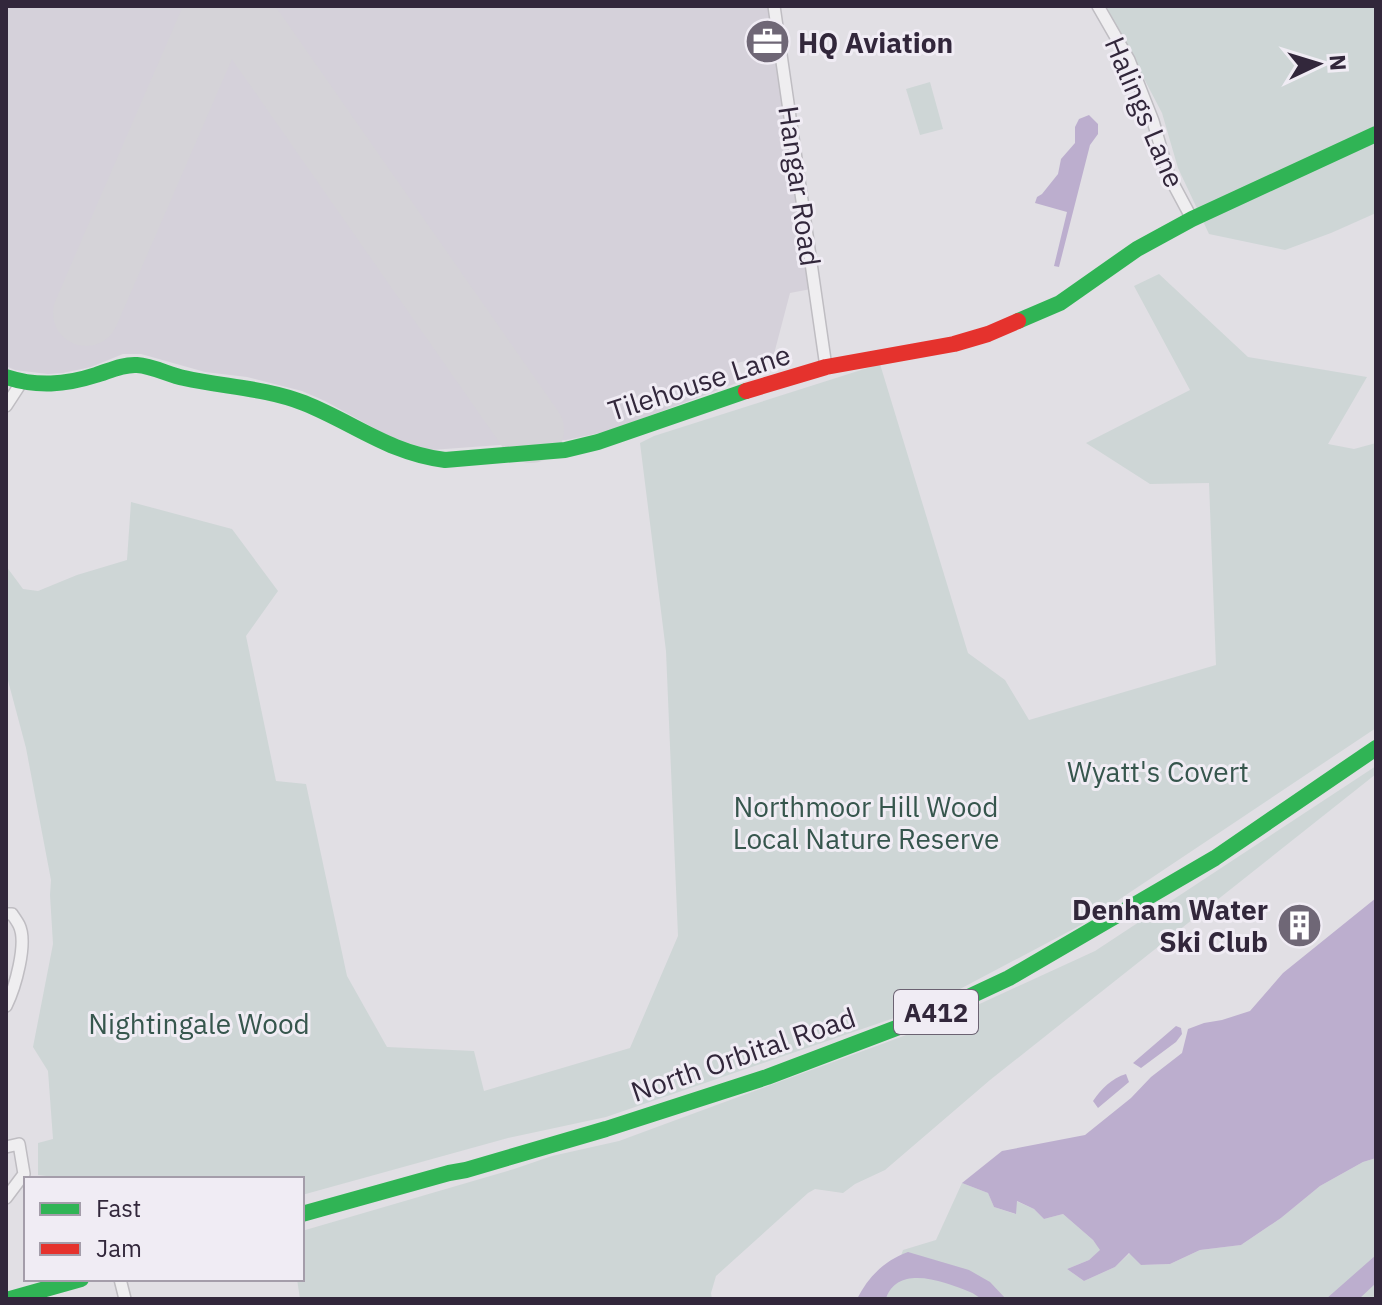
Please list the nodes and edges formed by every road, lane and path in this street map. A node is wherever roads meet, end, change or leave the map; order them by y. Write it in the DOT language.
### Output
graph roads {
  1 [pos="774,6"];
  2 [pos="1098,6"];
  3 [pos="1376,134"];
  4 [pos="1192,219"];
  5 [pos="826,367"];
  6 [pos="13,380"];
  7 [pos="6,406"];
  8 [pos="1376,748"];
  9 [pos="6,914"];
  10 [pos="6,1006"];
  11 [pos="6,1147"];
  12 [pos="6,1198"];
  13 [pos="304,1213"];
  14 [pos="74,1281"];
  15 [pos="10,1299"];
  1 -- 5 [label="street, Hangar Road"];
  2 -- 4 [label="street, Halings Lane"];
  3 -- 4 [label="street, Tilehouse Lane"];
  4 -- 5 [label="street, Tilehouse Lane"];
  5 -- 6 [label="street, Tilehouse Lane"];
  6 -- 7 [label="street"];
  8 -- 13 [label="street, North Orbital Road / A412"];
  9 -- 10 [label="street"];
  11 -- 12 [label="street"];
  14 -- 15 [label="street"];
}
